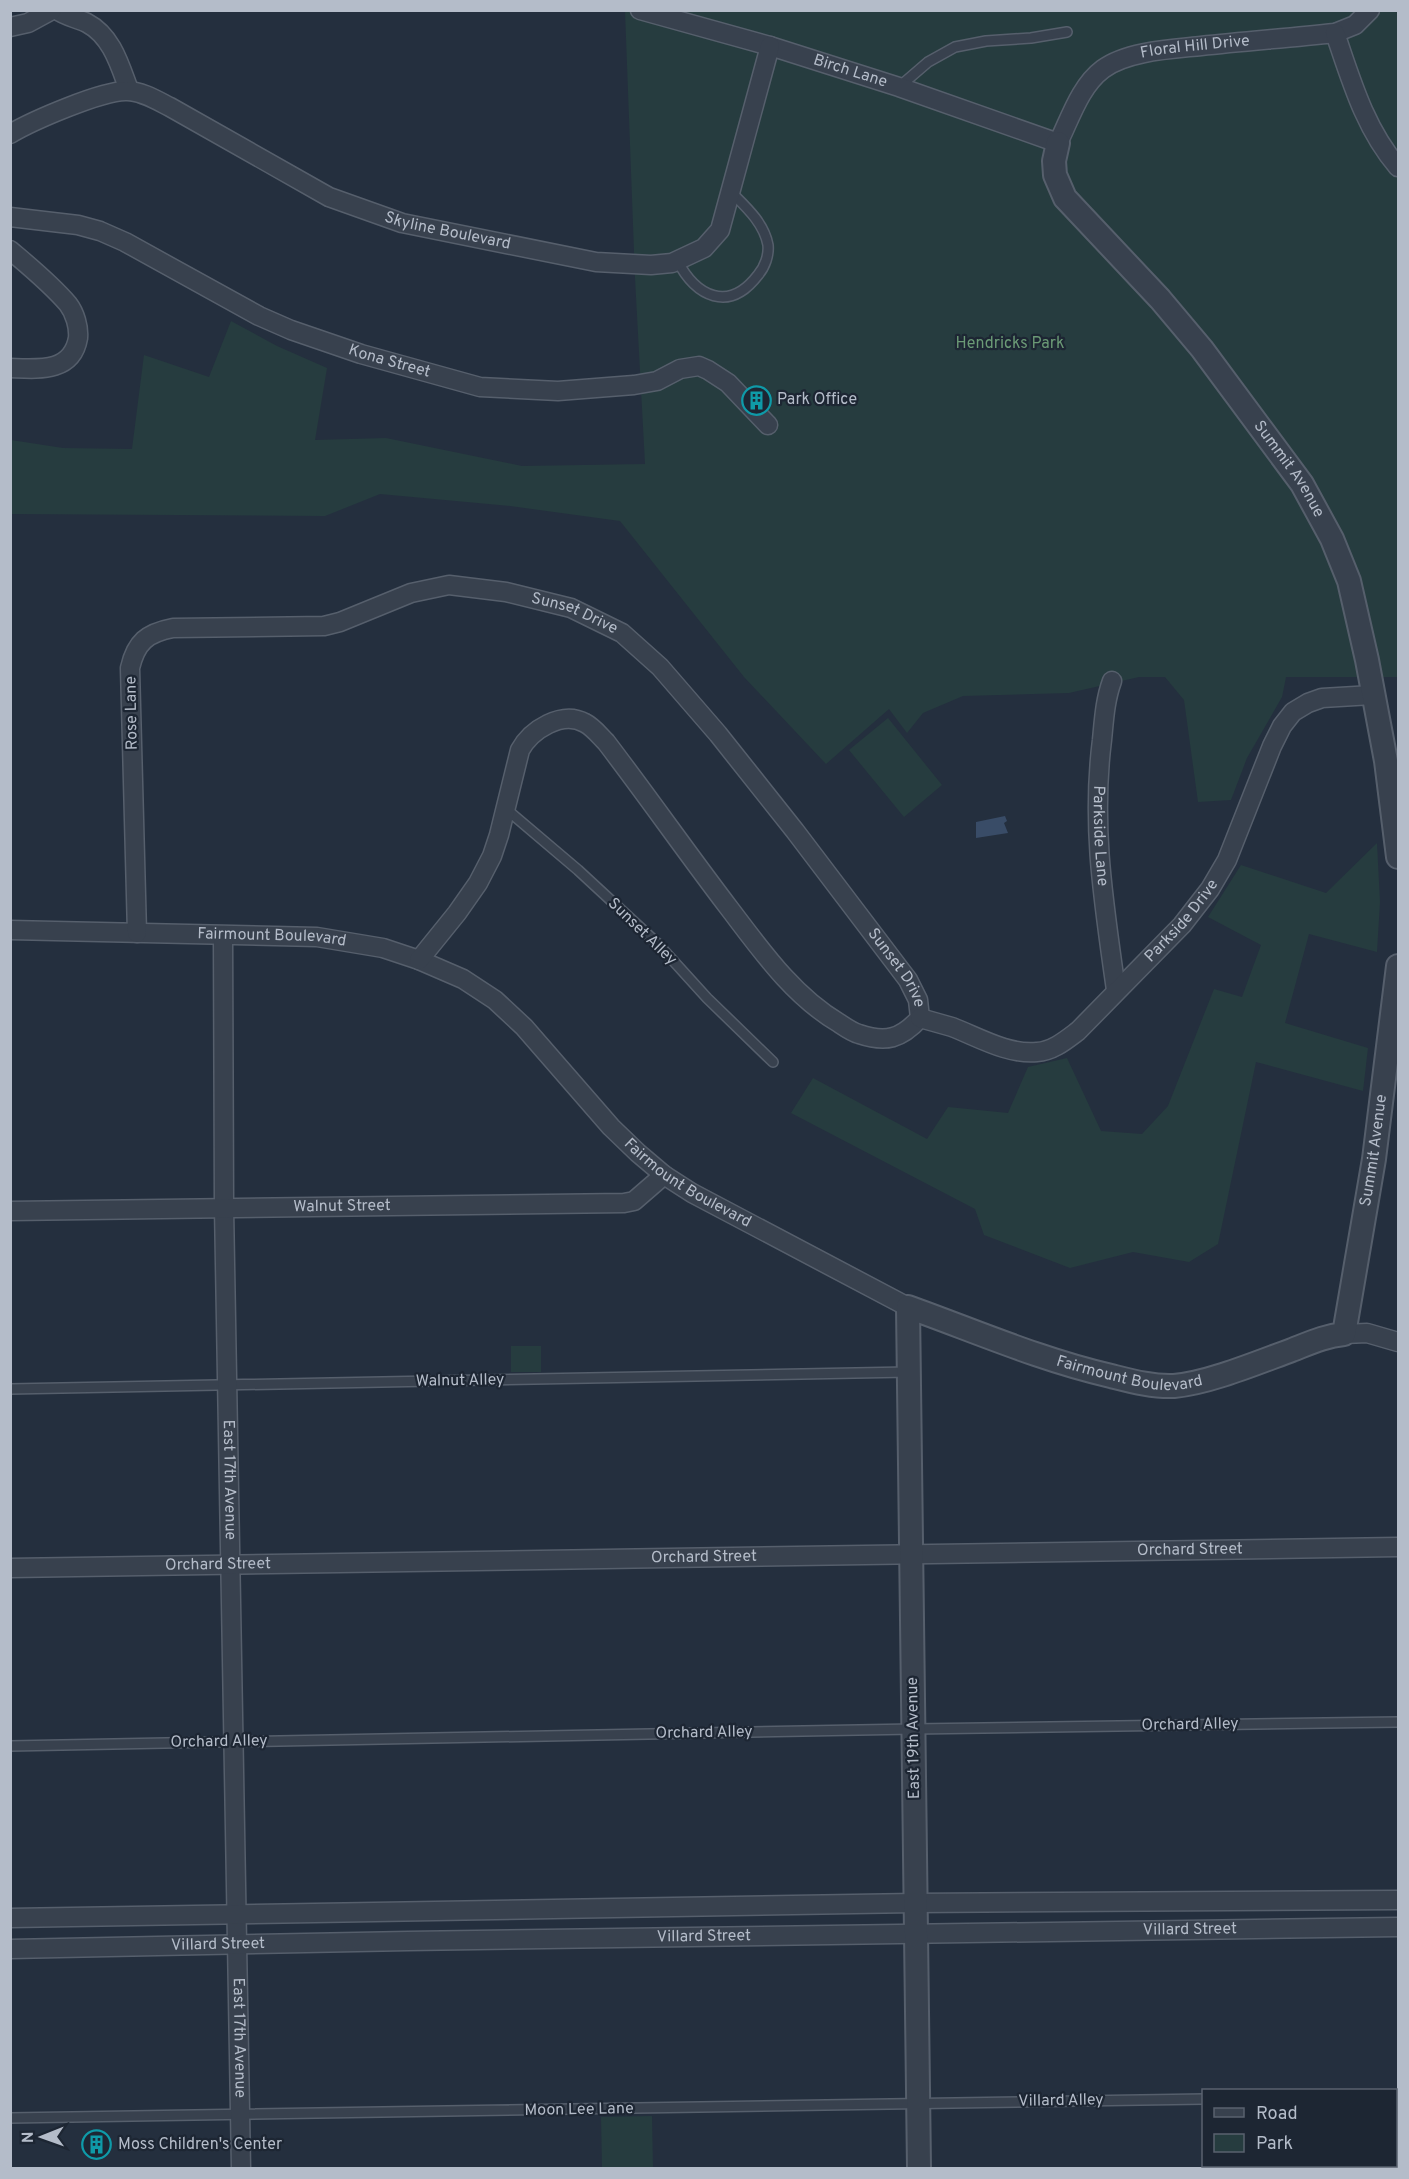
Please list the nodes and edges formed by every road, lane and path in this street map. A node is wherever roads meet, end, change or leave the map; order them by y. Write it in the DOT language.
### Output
graph roads {
  1 [pos="54,10"];
  2 [pos="640,10"];
  3 [pos="1370,10"];
  4 [pos="10,27"];
  5 [pos="1067,32"];
  6 [pos="1335,33"];
  7 [pos="770,45"];
  8 [pos="899,87"];
  9 [pos="129,90"];
  10 [pos="10,134"];
  11 [pos="1058,143"];
  12 [pos="1398,167"];
  13 [pos="731,192"];
  14 [pos="10,217"];
  15 [pos="10,250"];
  16 [pos="677,260"];
  17 [pos="10,368"];
  18 [pos="768,425"];
  19 [pos="285,625"];
  20 [pos="1112,681"];
  21 [pos="1372,694"];
  22 [pos="1394,792"];
  23 [pos="505,808"];
  24 [pos="1398,857"];
  25 [pos="10,930"];
  26 [pos="137,933"];
  27 [pos="223,936"];
  28 [pos="419,960"];
  29 [pos="1398,966"];
  30 [pos="1116,990"];
  31 [pos="920,1018"];
  32 [pos="773,1062"];
  33 [pos="664,1175"];
  34 [pos="224,1207"];
  35 [pos="10,1211"];
  36 [pos="908,1307"];
  37 [pos="1344,1334"];
  38 [pos="1398,1342"];
  39 [pos="909,1372"];
  40 [pos="227,1385"];
  41 [pos="10,1389"];
  42 [pos="1398,1548"];
  43 [pos="912,1554"];
  44 [pos="230,1564"];
  45 [pos="10,1568"];
  46 [pos="1398,1722"];
  47 [pos="914,1729"];
  48 [pos="233,1742"];
  49 [pos="10,1746"];
  50 [pos="1398,1900"];
  51 [pos="915,1903"];
  52 [pos="236,1915"];
  53 [pos="10,1918"];
  54 [pos="1398,1927"];
  55 [pos="916,1934"];
  56 [pos="237,1944"];
  57 [pos="10,1949"];
  58 [pos="1202,2099"];
  59 [pos="918,2104"];
  60 [pos="240,2115"];
  61 [pos="10,2118"];
  62 [pos="241,2169"];
  63 [pos="919,2169"];
  1 -- 4 [label="street"];
  1 -- 9 [label="street"];
  2 -- 7 [label="street, Birch Lane"];
  3 -- 6 [label="street, Floral Hill Drive"];
  5 -- 8 [label="lane"];
  6 -- 11 [label="street, Floral Hill Drive"];
  6 -- 12 [label="street"];
  7 -- 8 [label="street, Birch Lane"];
  7 -- 13 [label="street, Skyline Boulevard"];
  8 -- 11 [label="street, Birch Lane"];
  9 -- 10 [label="street"];
  9 -- 16 [label="street, Skyline Boulevard"];
  11 -- 21 [label="street, Summit Avenue"];
  13 -- 16 [label="street, Skyline Boulevard"];
  13 -- 16 [label="lane"];
  14 -- 18 [label="street, Kona Street"];
  15 -- 17 [label="street"];
  19 -- 26 [label="street, Rose Lane"];
  19 -- 31 [label="street, Sunset Drive"];
  20 -- 30 [label="street, Parkside Lane"];
  21 -- 22 [label="street, Summit Avenue"];
  21 -- 30 [label="street, Parkside Drive"];
  22 -- 24 [label="street, Summit Avenue"];
  23 -- 28 [label="street, Sunset Drive"];
  23 -- 31 [label="street, Sunset Drive"];
  23 -- 32 [label="lane, Sunset Alley"];
  25 -- 26 [label="street, Fairmount Boulevard"];
  26 -- 27 [label="street, Fairmount Boulevard"];
  27 -- 28 [label="street, Fairmount Boulevard"];
  27 -- 34 [label="street, East 17th Avenue"];
  28 -- 33 [label="street, Fairmount Boulevard"];
  29 -- 37 [label="street, Summit Avenue"];
  30 -- 31 [label="street, Parkside Drive"];
  33 -- 34 [label="street, Walnut Street"];
  33 -- 36 [label="street, Fairmount Boulevard"];
  34 -- 35 [label="street, Walnut Street"];
  34 -- 40 [label="street, East 17th Avenue"];
  36 -- 37 [label="street, Fairmount Boulevard"];
  36 -- 39 [label="street, East 19th Avenue"];
  37 -- 38 [label="street, Fairmount Boulevard"];
  39 -- 40 [label="lane, Walnut Alley"];
  39 -- 43 [label="street, East 19th Avenue"];
  40 -- 41 [label="lane, Walnut Alley"];
  40 -- 44 [label="street, East 17th Avenue"];
  42 -- 43 [label="street, Orchard Street"];
  43 -- 44 [label="street, Orchard Street"];
  43 -- 47 [label="street, East 19th Avenue"];
  44 -- 45 [label="street, Orchard Street"];
  44 -- 48 [label="street, East 17th Avenue"];
  46 -- 47 [label="lane, Orchard Alley"];
  47 -- 48 [label="lane, Orchard Alley"];
  47 -- 51 [label="street, East 19th Avenue"];
  48 -- 49 [label="lane, Orchard Alley"];
  48 -- 52 [label="street, East 17th Avenue"];
  50 -- 51 [label="street, Villard Street"];
  51 -- 52 [label="street, Villard Street"];
  51 -- 55 [label="street, East 19th Avenue"];
  52 -- 53 [label="street, Villard Street"];
  52 -- 56 [label="street, East 17th Avenue"];
  54 -- 55 [label="street, Villard Street"];
  55 -- 56 [label="street, Villard Street"];
  55 -- 59 [label="street, East 19th Avenue"];
  56 -- 57 [label="street, Villard Street"];
  56 -- 60 [label="street, East 17th Avenue"];
  58 -- 59 [label="lane, Villard Alley"];
  59 -- 60 [label="lane, Moon Lee Lane"];
  59 -- 63 [label="street, East 19th Avenue"];
  60 -- 61 [label="lane, Moon Lee Lane"];
  60 -- 62 [label="street, East 17th Avenue"];
}
